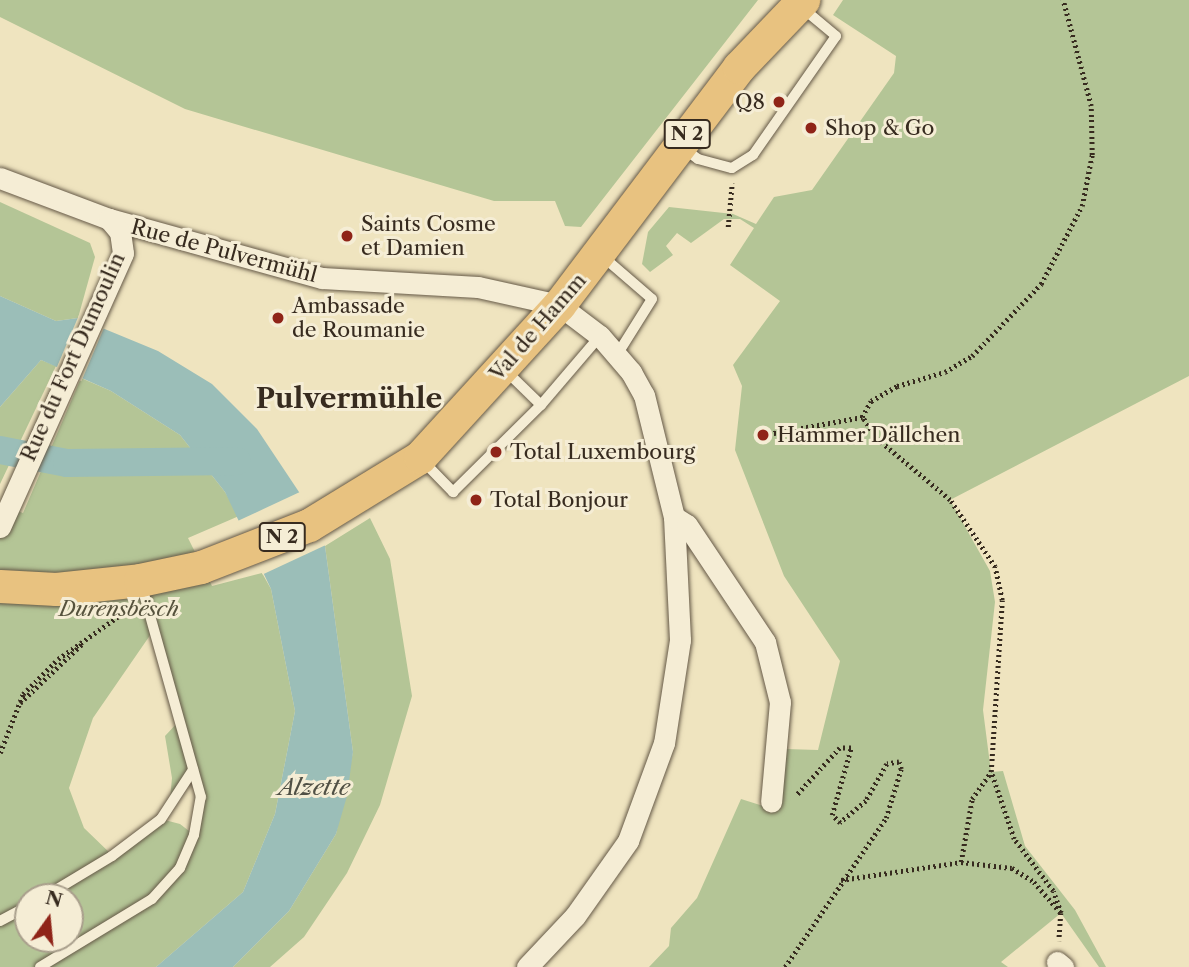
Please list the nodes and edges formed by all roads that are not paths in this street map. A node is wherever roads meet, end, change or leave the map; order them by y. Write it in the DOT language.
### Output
graph roads {
  1 [pos="801,2"];
  2 [pos="678,144"];
  3 [pos="0,178"];
  4 [pos="109,219"];
  5 [pos="600,254"];
  6 [pos="559,305"];
  7 [pos="600,336"];
  8 [pos="617,355"];
  9 [pos="503,368"];
  10 [pos="541,405"];
  11 [pos="420,457"];
  12 [pos="674,517"];
  13 [pos="0,527"];
  14 [pos="140,580"];
  15 [pos="0,586"];
  16 [pos="193,770"];
  17 [pos="771,802"];
  18 [pos="68,883"];
  19 [pos="40,967"];
  20 [pos="527,967"];
  1 -- 2 [label="main road, Val de Hamm / N 2"];
  1 -- 2 [label="lane"];
  2 -- 5 [label="main road, Val de Hamm / N 2"];
  3 -- 4 [label="street, Rue du Fort Dumoulin"];
  4 -- 6 [label="street, Rue de Pulvermühl"];
  4 -- 13 [label="street, Rue du Fort Dumoulin"];
  5 -- 6 [label="main road, Val de Hamm / N 2"];
  5 -- 8 [label="lane"];
  6 -- 7 [label="street, Rue de Pulvermühl"];
  6 -- 9 [label="main road, Val de Hamm / N 2"];
  7 -- 8 [label="street, Rue de Pulvermühl"];
  7 -- 10 [label="lane"];
  8 -- 12 [label="street, Rue de Pulvermühl"];
  9 -- 10 [label="lane"];
  9 -- 11 [label="main road, Val de Hamm / N 2"];
  10 -- 11 [label="lane"];
  11 -- 14 [label="main road, Val de Hamm / N 2"];
  12 -- 17 [label="street"];
  12 -- 20 [label="street, Rue de Pulvermühl"];
  14 -- 15 [label="main road, N 2"];
  14 -- 16 [label="lane"];
  16 -- 18 [label="lane"];
  16 -- 19 [label="lane"];
}
